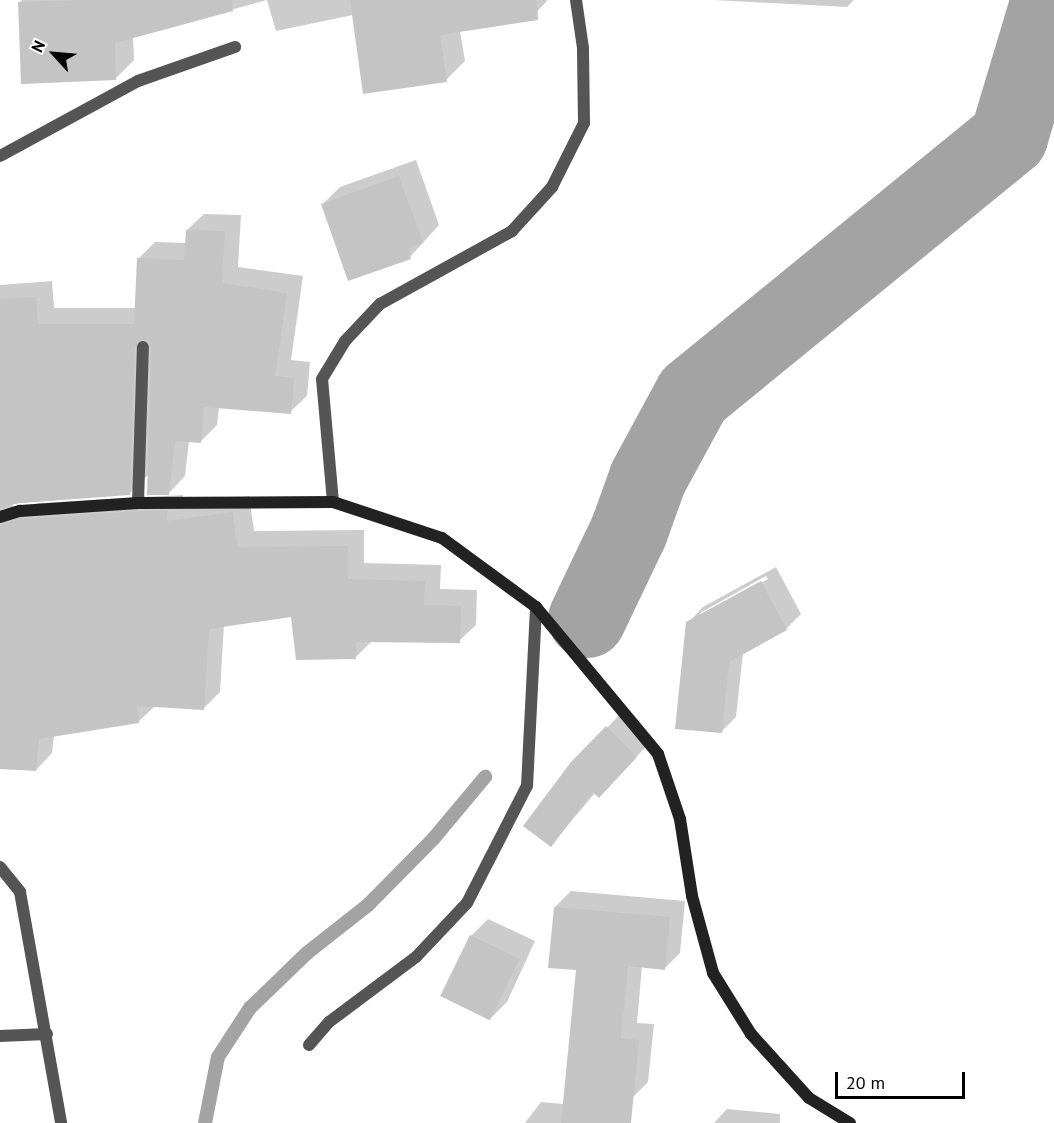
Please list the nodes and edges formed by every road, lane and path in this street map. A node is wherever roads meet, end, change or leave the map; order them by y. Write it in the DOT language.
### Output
graph roads {
  1 [pos="576,0"];
  2 [pos="235,47"];
  3 [pos="0,156"];
  4 [pos="143,347"];
  5 [pos="138,502"];
  6 [pos="333,502"];
  7 [pos="0,517"];
  8 [pos="536,607"];
  9 [pos="0,867"];
  10 [pos="47,1034"];
  11 [pos="0,1036"];
  12 [pos="309,1044"];
  13 [pos="62,1123"];
  14 [pos="850,1123"];
  1 -- 6 [label="street"];
  2 -- 3 [label="street"];
  4 -- 5 [label="street"];
  5 -- 6 [label="street"];
  5 -- 7 [label="street"];
  6 -- 8 [label="street"];
  8 -- 12 [label="street"];
  8 -- 14 [label="street"];
  9 -- 10 [label="street"];
  10 -- 11 [label="street"];
  10 -- 13 [label="street"];
}
